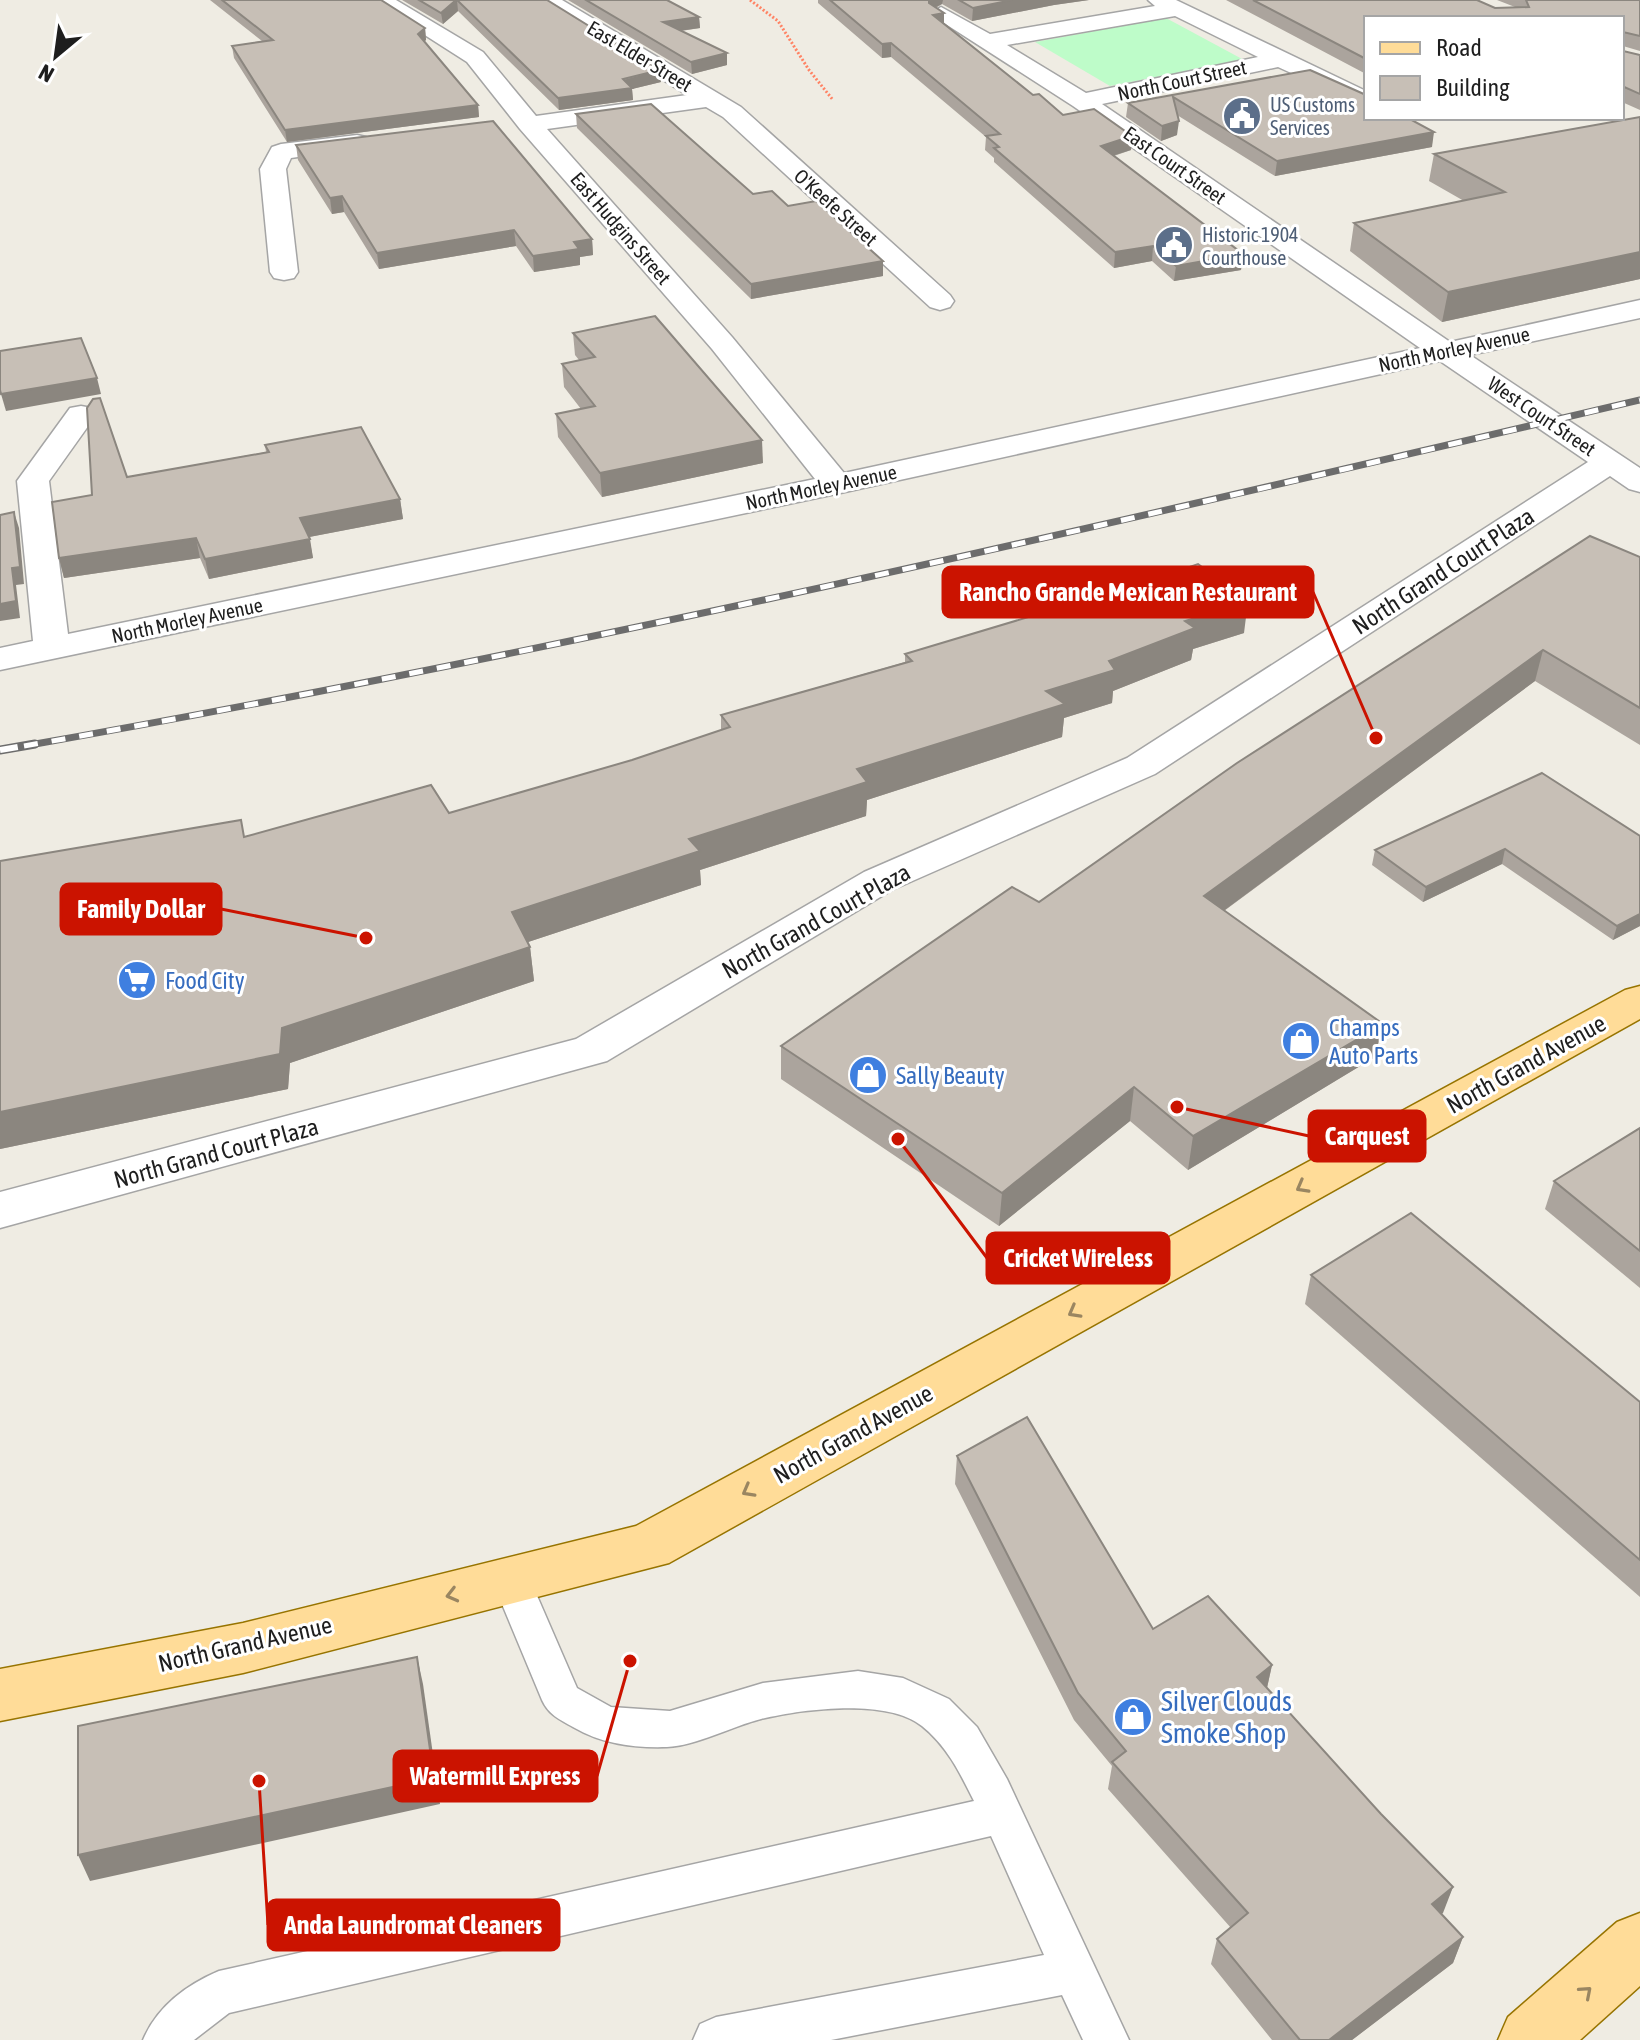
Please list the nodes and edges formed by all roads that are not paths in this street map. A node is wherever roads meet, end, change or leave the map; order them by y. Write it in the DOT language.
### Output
graph roads {
  1 [pos="381,0"];
  2 [pos="547,0"];
  3 [pos="1168,4"];
  4 [pos="941,14"];
  5 [pos="986,42"];
  6 [pos="1281,59"];
  7 [pos="1364,99"];
  8 [pos="1082,101"];
  9 [pos="721,105"];
  10 [pos="528,123"];
  11 [pos="496,125"];
  12 [pos="388,138"];
  13 [pos="284,272"];
  14 [pos="940,301"];
  15 [pos="1640,309"];
  16 [pos="1444,351"];
  17 [pos="81,415"];
  18 [pos="1625,472"];
  19 [pos="33,481"];
  20 [pos="836,484"];
  21 [pos="0,485"];
  22 [pos="52,648"];
  23 [pos="0,659"];
  24 [pos="1640,1000"];
  25 [pos="0,1210"];
  26 [pos="511,1580"];
  27 [pos="0,1695"];
  28 [pos="1002,1814"];
  29 [pos="1640,1944"];
  30 [pos="1074,1971"];
  31 [pos="166,2040"];
  32 [pos="716,2040"];
  33 [pos="1106,2040"];
  34 [pos="1531,2040"];
  1 -- 10 [label="street, East Hudgins Street"];
  2 -- 9 [label="street, East Elder Street"];
  3 -- 5 [label="street"];
  3 -- 6 [label="street"];
  4 -- 5 [label="street, East Court Street"];
  5 -- 8 [label="street, East Court Street"];
  6 -- 7 [label="street"];
  6 -- 8 [label="street, North Court Street"];
  8 -- 16 [label="street, East Court Street"];
  9 -- 10 [label="street"];
  9 -- 14 [label="street, O'Keefe Street"];
  10 -- 11 [label="street"];
  10 -- 20 [label="street, East Hudgins Street"];
  12 -- 13 [label="street"];
  15 -- 16 [label="street, North Morley Avenue"];
  16 -- 18 [label="street, West Court Street"];
  16 -- 20 [label="street, North Morley Avenue"];
  17 -- 19 [label="street"];
  18 -- 25 [label="street, North Grand Court Plaza"];
  19 -- 21 [label="street"];
  19 -- 22 [label="street"];
  20 -- 22 [label="street, North Morley Avenue"];
  22 -- 23 [label="street, North Morley Avenue"];
  24 -- 26 [label="main road, North Grand Avenue, one-way"];
  26 -- 27 [label="main road, North Grand Avenue, one-way"];
  26 -- 28 [label="lane"];
  28 -- 30 [label="lane"];
  28 -- 31 [label="lane"];
  34 -- 29 [label="main road, one-way"];
  30 -- 32 [label="lane"];
  30 -- 33 [label="lane"];
}
